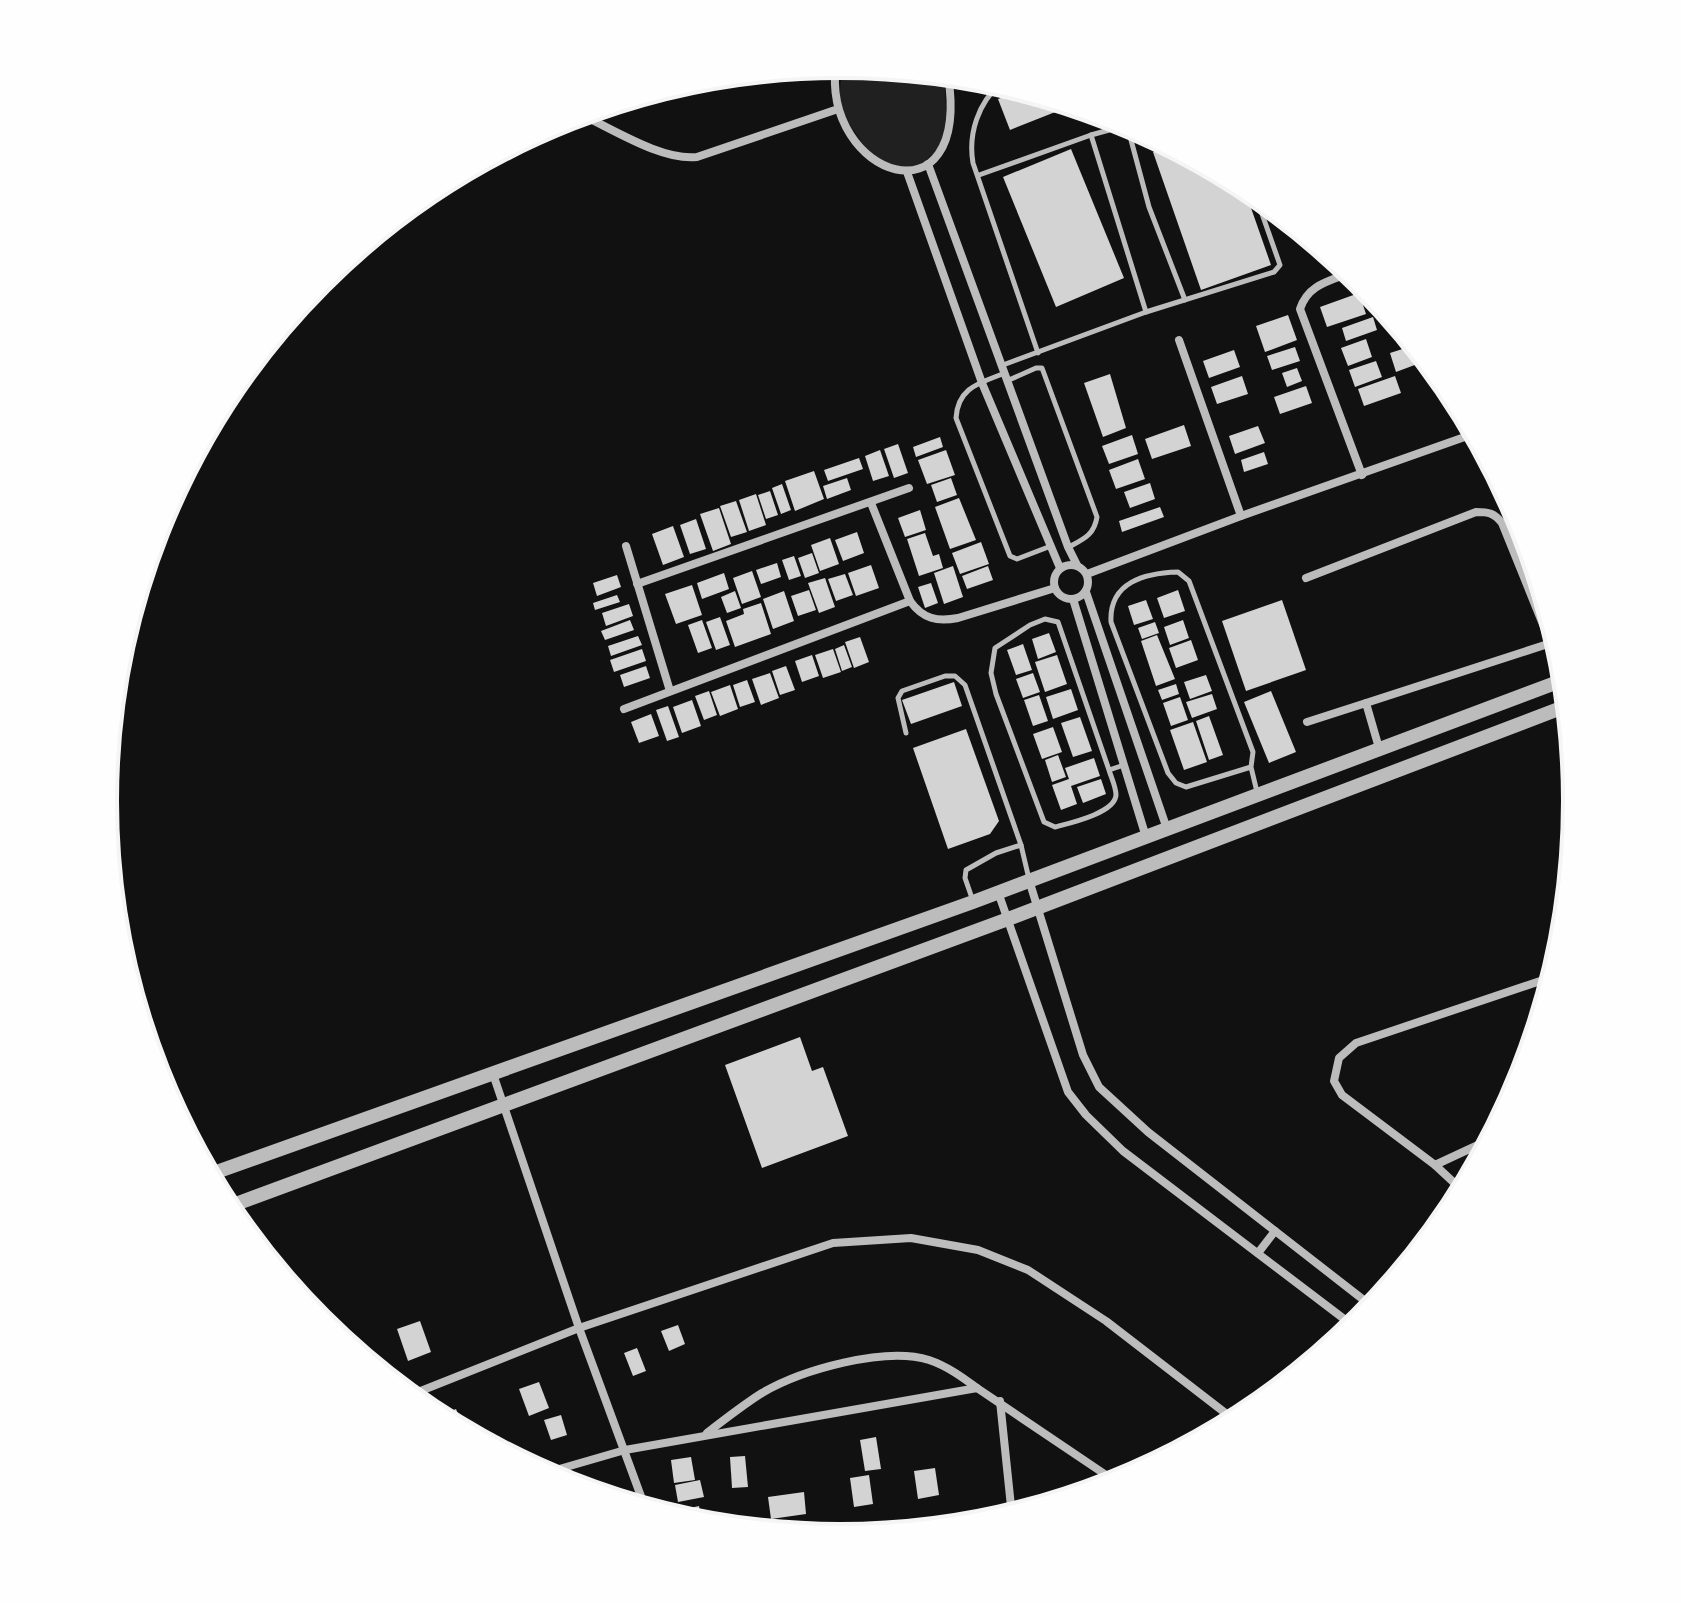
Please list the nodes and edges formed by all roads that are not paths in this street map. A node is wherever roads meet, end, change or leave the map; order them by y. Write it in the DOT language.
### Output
graph roads {
  1 [pos="835,78"];
  2 [pos="949,86"];
  3 [pos="992,94"];
  4 [pos="838,109"];
  5 [pos="595,121"];
  6 [pos="1110,130"];
  7 [pos="1091,135"];
  8 [pos="1133,140"];
  9 [pos="928,164"];
  10 [pos="907,172"];
  11 [pos="979,175"];
  12 [pos="1262,215"];
  13 [pos="1339,277"];
  14 [pos="1185,300"];
  15 [pos="1146,312"];
  16 [pos="1179,340"];
  17 [pos="1038,353"];
  18 [pos="1006,373"];
  19 [pos="982,383"];
  20 [pos="1465,437"];
  21 [pos="1362,475"];
  22 [pos="909,488"];
  23 [pos="871,503"];
  24 [pos="1241,516"];
  25 [pos="626,546"];
  26 [pos="1051,546"];
  27 [pos="1068,547"];
  28 [pos="1077,565"];
  29 [pos="1060,568"];
  30 [pos="1087,574"];
  31 [pos="1306,578"];
  32 [pos="637,584"];
  33 [pos="1055,588"];
  34 [pos="1086,592"];
  35 [pos="1073,599"];
  36 [pos="910,601"];
  37 [pos="1539,613"];
  38 [pos="1546,645"];
  39 [pos="1554,683"];
  40 [pos="670,691"];
  41 [pos="1366,703"];
  42 [pos="624,709"];
  43 [pos="1558,709"];
  44 [pos="1307,722"];
  45 [pos="906,733"];
  46 [pos="1379,748"];
  47 [pos="1124,765"];
  48 [pos="1251,767"];
  49 [pos="1109,770"];
  50 [pos="1258,794"];
  51 [pos="1167,829"];
  52 [pos="1146,837"];
  53 [pos="1021,845"];
  54 [pos="1029,880"];
  55 [pos="998,892"];
  56 [pos="973,902"];
  57 [pos="1039,906"];
  58 [pos="1008,919"];
  59 [pos="1541,981"];
  60 [pos="493,1074"];
  61 [pos="503,1107"];
  62 [pos="1476,1146"];
  63 [pos="1435,1165"];
  64 [pos="219,1171"];
  65 [pos="1454,1183"];
  66 [pos="239,1203"];
  67 [pos="1275,1231"];
  68 [pos="1258,1253"];
  69 [pos="1364,1300"];
  70 [pos="1345,1320"];
  71 [pos="579,1328"];
  72 [pos="977,1388"];
  73 [pos="422,1391"];
  74 [pos="1000,1401"];
  75 [pos="1226,1413"];
  76 [pos="703,1436"];
  77 [pos="625,1450"];
  78 [pos="561,1469"];
  79 [pos="1105,1475"];
  80 [pos="641,1497"];
  81 [pos="1011,1504"];
  1 -- 4 [label="street"];
  2 -- 9 [label="street"];
  3 -- 11 [label="lane"];
  4 -- 5 [label="street"];
  4 -- 10 [label="street"];
  6 -- 7 [label="lane"];
  7 -- 11 [label="lane"];
  7 -- 15 [label="lane"];
  8 -- 14 [label="lane"];
  9 -- 10 [label="street"];
  9 -- 18 [label="street"];
  10 -- 19 [label="street"];
  11 -- 17 [label="lane"];
  12 -- 14 [label="lane"];
  13 -- 21 [label="street"];
  14 -- 15 [label="lane"];
  15 -- 17 [label="lane"];
  16 -- 24 [label="street"];
  17 -- 18 [label="lane"];
  18 -- 19 [label="lane"];
  18 -- 27 [label="street"];
  18 -- 27 [label="lane"];
  19 -- 26 [label="street"];
  19 -- 26 [label="lane"];
  20 -- 21 [label="street"];
  21 -- 24 [label="street"];
  22 -- 23 [label="street"];
  23 -- 32 [label="street"];
  23 -- 36 [label="street"];
  24 -- 30 [label="street"];
  25 -- 32 [label="street"];
  26 -- 29 [label="street"];
  27 -- 28 [label="street"];
  28 -- 29 [label="street"];
  28 -- 30 [label="street"];
  29 -- 33 [label="street"];
  30 -- 34 [label="street"];
  31 -- 37 [label="street"];
  32 -- 40 [label="street"];
  33 -- 35 [label="street"];
  33 -- 36 [label="street"];
  34 -- 35 [label="street"];
  34 -- 51 [label="street"];
  35 -- 47 [label="street"];
  36 -- 40 [label="street"];
  38 -- 41 [label="street"];
  39 -- 46 [label="street"];
  40 -- 42 [label="street"];
  41 -- 44 [label="street"];
  41 -- 46 [label="street"];
  43 -- 57 [label="street"];
  45 -- 53 [label="lane"];
  46 -- 50 [label="street"];
  47 -- 49 [label="lane"];
  47 -- 52 [label="street"];
  48 -- 48 [label="lane"];
  48 -- 50 [label="lane"];
  49 -- 49 [label="lane"];
  50 -- 51 [label="street"];
  51 -- 52 [label="street"];
  52 -- 54 [label="street"];
  53 -- 54 [label="lane"];
  53 -- 56 [label="lane"];
  54 -- 55 [label="street"];
  54 -- 57 [label="street"];
  55 -- 56 [label="street"];
  55 -- 58 [label="street"];
  56 -- 60 [label="street"];
  57 -- 58 [label="street"];
  57 -- 67 [label="street"];
  58 -- 61 [label="street"];
  58 -- 68 [label="street"];
  59 -- 63 [label="street"];
  60 -- 61 [label="street"];
  60 -- 64 [label="street"];
  61 -- 66 [label="street"];
  61 -- 71 [label="street"];
  62 -- 63 [label="street"];
  63 -- 65 [label="street"];
  67 -- 68 [label="street"];
  67 -- 69 [label="street"];
  68 -- 70 [label="street"];
  71 -- 73 [label="street"];
  71 -- 75 [label="street"];
  71 -- 77 [label="street"];
  72 -- 74 [label="street"];
  72 -- 76 [label="street"];
  72 -- 76 [label="street"];
  74 -- 79 [label="street"];
  74 -- 81 [label="street"];
  76 -- 77 [label="street"];
  77 -- 78 [label="street"];
  77 -- 80 [label="street"];
}
